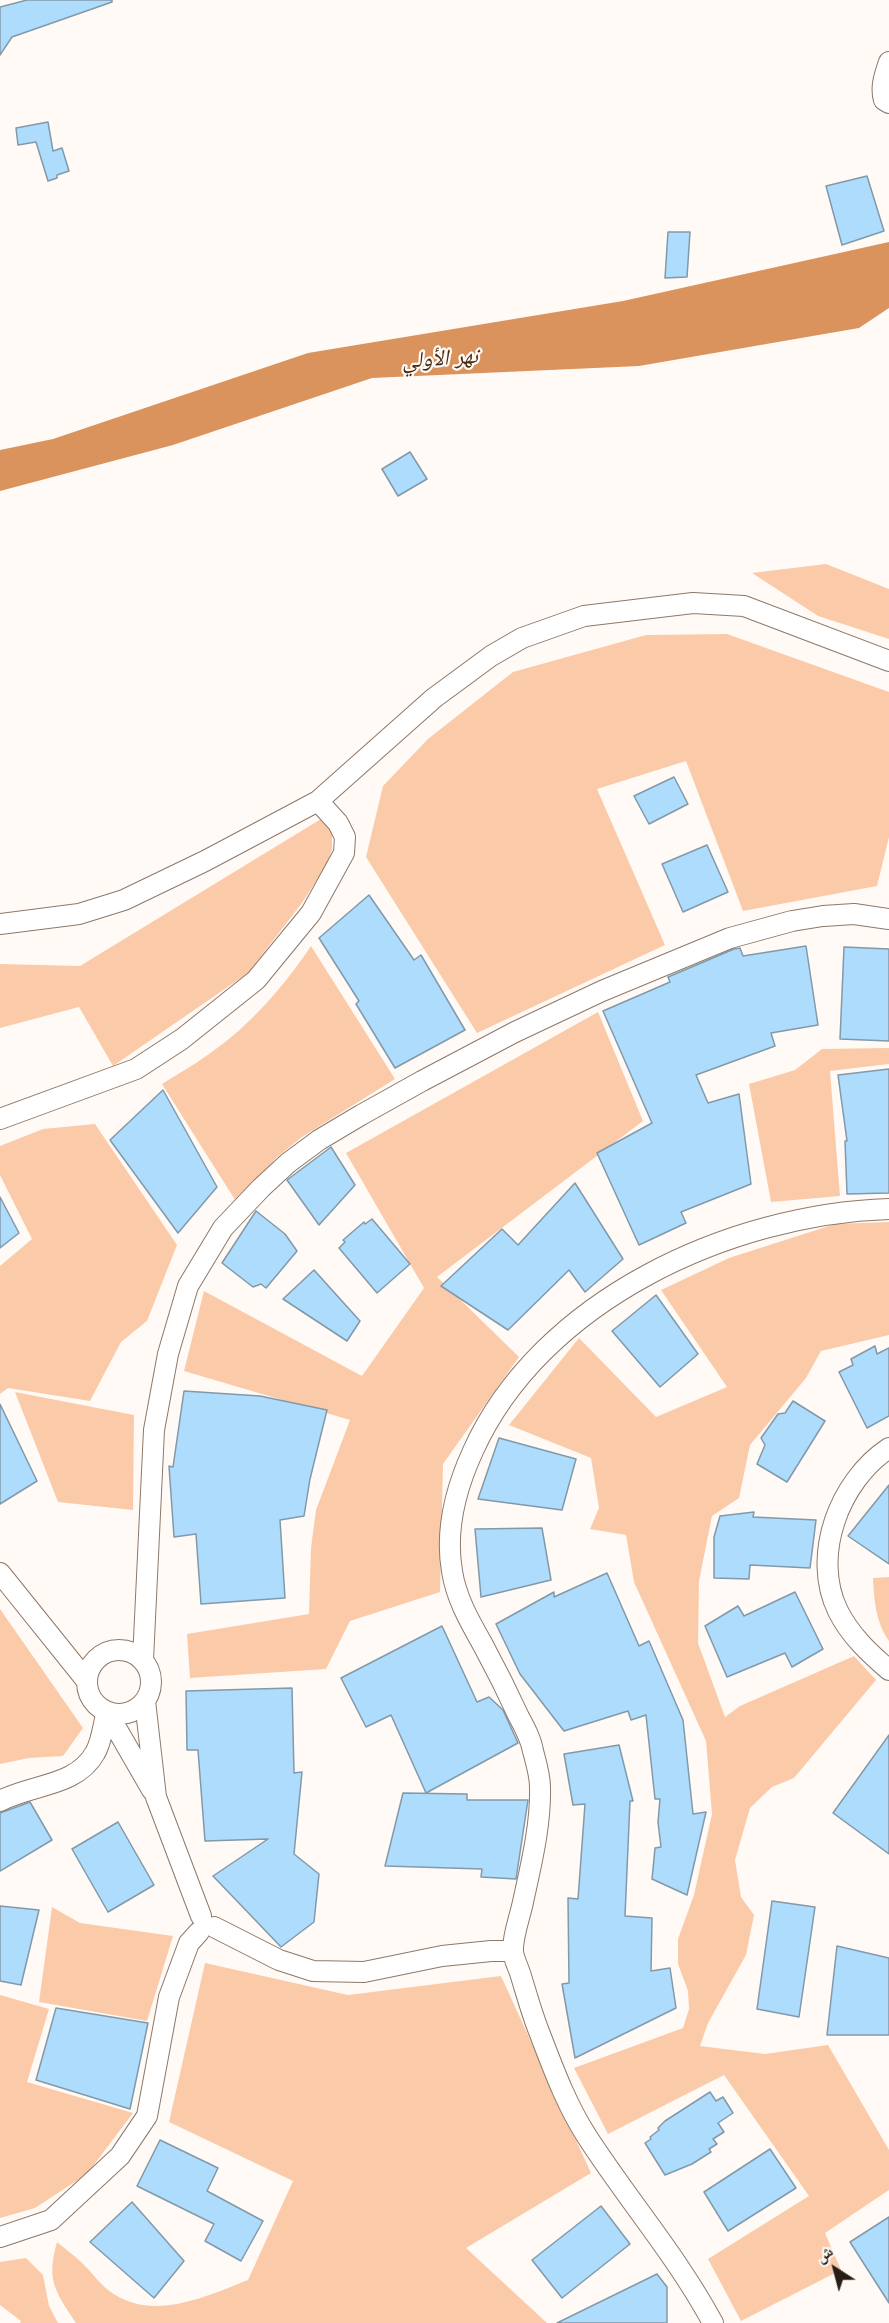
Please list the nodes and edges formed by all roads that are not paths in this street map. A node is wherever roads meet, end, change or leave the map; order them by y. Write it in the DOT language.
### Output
graph roads {
  1 [pos="889,62"];
  2 [pos="889,103"];
  3 [pos="889,661"];
  4 [pos="318,801"];
  5 [pos="889,919"];
  6 [pos="0,924"];
  7 [pos="0,1119"];
  8 [pos="889,1209"];
  9 [pos="889,1448"];
  10 [pos="0,1573"];
  11 [pos="143,1660"];
  12 [pos="889,1670"];
  13 [pos="86,1680"];
  14 [pos="145,1701"];
  15 [pos="107,1712"];
  16 [pos="156,1797"];
  17 [pos="0,1801"];
  18 [pos="204,1925"];
  19 [pos="513,1951"];
  20 [pos="0,2238"];
  21 [pos="713,2323"];
  1 -- 2 [label="street"];
  3 -- 4 [label="street"];
  4 -- 6 [label="street"];
  4 -- 7 [label="street"];
  5 -- 11 [label="street"];
  8 -- 19 [label="street"];
  9 -- 12 [label="street"];
  10 -- 13 [label="street"];
  11 -- 13 [label="street"];
  11 -- 14 [label="street"];
  13 -- 15 [label="street"];
  14 -- 15 [label="street"];
  14 -- 16 [label="street"];
  15 -- 16 [label="street"];
  15 -- 17 [label="street"];
  16 -- 18 [label="street"];
  18 -- 19 [label="street"];
  18 -- 20 [label="street"];
  19 -- 21 [label="street"];
}
